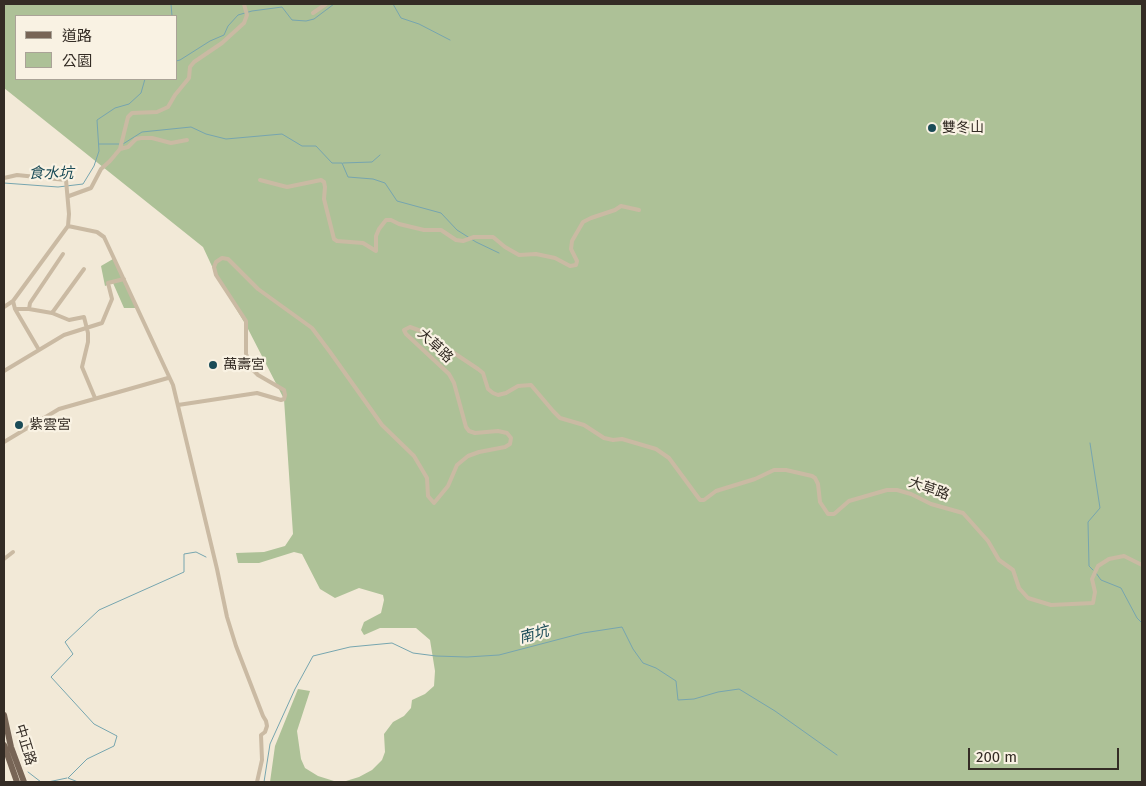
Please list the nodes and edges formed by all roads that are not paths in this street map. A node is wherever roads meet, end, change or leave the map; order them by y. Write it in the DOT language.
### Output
graph roads {
  1 [pos="244,4"];
  2 [pos="326,4"];
  3 [pos="313,13"];
  4 [pos="186,140"];
  5 [pos="120,146"];
  6 [pos="4,178"];
  7 [pos="260,180"];
  8 [pos="69,196"];
  9 [pos="639,210"];
  10 [pos="68,226"];
  11 [pos="63,254"];
  12 [pos="84,269"];
  13 [pos="124,279"];
  14 [pos="12,302"];
  15 [pos="4,307"];
  16 [pos="15,309"];
  17 [pos="29,309"];
  18 [pos="52,313"];
  19 [pos="86,327"];
  20 [pos="39,350"];
  21 [pos="4,371"];
  22 [pos="168,378"];
  23 [pos="95,398"];
  24 [pos="178,405"];
  25 [pos="4,442"];
  26 [pos="14,552"];
  27 [pos="4,559"];
  28 [pos="1142,566"];
  29 [pos="4,715"];
  30 [pos="4,745"];
  31 [pos="17,782"];
  32 [pos="24,782"];
  33 [pos="257,782"];
  1 -- 5 [label="street"];
  2 -- 3 [label="street"];
  4 -- 5 [label="street"];
  5 -- 8 [label="street"];
  6 -- 8 [label="street"];
  7 -- 9 [label="street"];
  8 -- 10 [label="street"];
  10 -- 13 [label="street"];
  10 -- 14 [label="street"];
  11 -- 17 [label="street"];
  12 -- 18 [label="street"];
  13 -- 19 [label="street"];
  13 -- 22 [label="street"];
  14 -- 15 [label="street"];
  14 -- 16 [label="street"];
  16 -- 17 [label="street"];
  16 -- 20 [label="street"];
  17 -- 18 [label="street"];
  18 -- 19 [label="street"];
  19 -- 20 [label="street"];
  19 -- 23 [label="street"];
  20 -- 21 [label="street"];
  22 -- 23 [label="street"];
  22 -- 24 [label="street"];
  23 -- 25 [label="street"];
  24 -- 28 [label="street, 大草路"];
  24 -- 33 [label="street"];
  26 -- 27 [label="street"];
  29 -- 32 [label="main road, 中正路"];
  30 -- 31 [label="main road, 中正路"];
}
